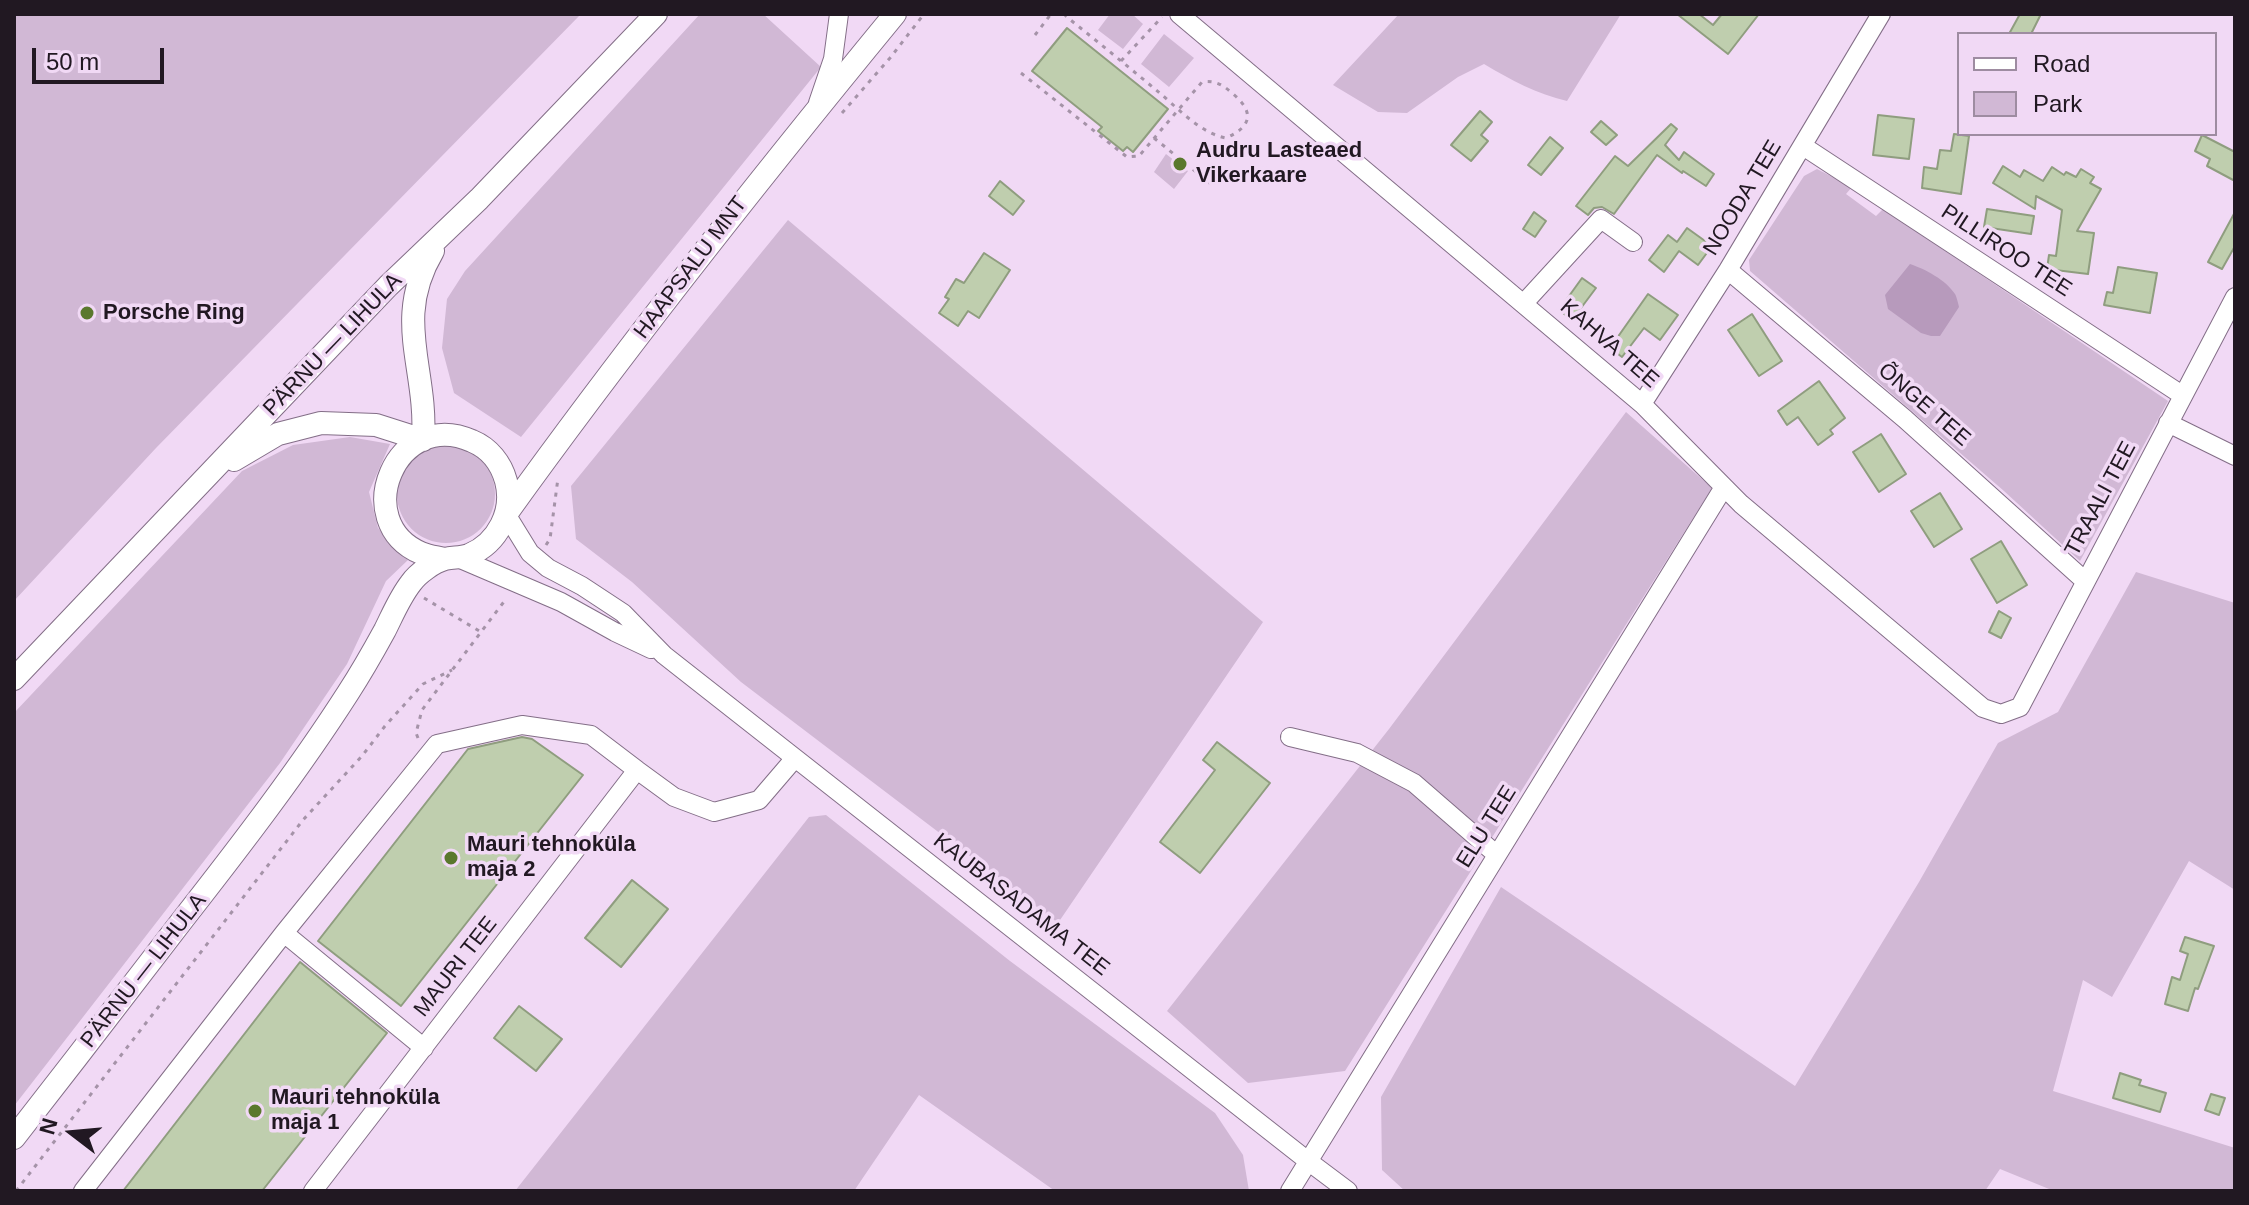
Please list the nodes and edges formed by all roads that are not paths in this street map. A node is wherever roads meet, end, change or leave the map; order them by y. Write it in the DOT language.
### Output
graph roads {
  1 [pos="656,14"];
  2 [pos="839,14"];
  3 [pos="1179,14"];
  4 [pos="1881,14"];
  5 [pos="889,19"];
  6 [pos="816,110"];
  7 [pos="1803,146"];
  8 [pos="447,230"];
  9 [pos="1633,242"];
  10 [pos="1728,270"];
  11 [pos="2235,297"];
  12 [pos="1524,303"];
  13 [pos="2182,395"];
  14 [pos="1642,404"];
  15 [pos="2168,423"];
  16 [pos="423,440"];
  17 [pos="2235,456"];
  18 [pos="210,474"];
  19 [pos="1724,487"];
  20 [pos="506,514"];
  21 [pos="451,558"];
  22 [pos="2085,581"];
  23 [pos="664,655"];
  24 [pos="14,679"];
  25 [pos="2001,714"];
  26 [pos="1290,737"];
  27 [pos="795,758"];
  28 [pos="637,770"];
  29 [pos="1497,855"];
  30 [pos="284,933"];
  31 [pos="424,1048"];
  32 [pos="14,1138"];
  33 [pos="1308,1161"];
  34 [pos="83,1191"];
  35 [pos="313,1191"];
  36 [pos="1290,1191"];
  37 [pos="1348,1191"];
  1 -- 8 [label="main road, PÄRNU — LIHULA"];
  2 -- 6 [label="street"];
  3 -- 12 [label="street, KAHVA TEE"];
  4 -- 7 [label="street, NOODA TEE"];
  5 -- 6 [label="main road, HAAPSALU MNT"];
  6 -- 20 [label="main road, HAAPSALU MNT"];
  7 -- 10 [label="street, NOODA TEE"];
  7 -- 13 [label="street, PILLIROO TEE"];
  8 -- 16 [label="main road"];
  8 -- 18 [label="main road, PÄRNU — LIHULA"];
  9 -- 12 [label="street"];
  10 -- 14 [label="street, NOODA TEE"];
  10 -- 22 [label="street, ÕNGE TEE"];
  11 -- 13 [label="street, TRAALI TEE"];
  12 -- 14 [label="street, KAHVA TEE"];
  13 -- 15 [label="street, TRAALI TEE"];
  14 -- 19 [label="street, KAHVA TEE"];
  15 -- 17 [label="street"];
  15 -- 22 [label="street, TRAALI TEE"];
  16 -- 18 [label="main road"];
  16 -- 20 [label="main road"];
  16 -- 21 [label="main road"];
  18 -- 24 [label="main road, PÄRNU — LIHULA"];
  19 -- 25 [label="street, KAHVA TEE"];
  19 -- 29 [label="street, ELU TEE"];
  20 -- 21 [label="main road, PÄRNU — LIHULA"];
  20 -- 23 [label="street, KAUBASADAMA TEE"];
  21 -- 23 [label="street, KAUBASADAMA TEE"];
  21 -- 32 [label="main road, PÄRNU — LIHULA"];
  22 -- 25 [label="street, TRAALI TEE"];
  23 -- 27 [label="street, KAUBASADAMA TEE"];
  26 -- 29 [label="street"];
  27 -- 28 [label="street"];
  27 -- 33 [label="street, KAUBASADAMA TEE"];
  28 -- 30 [label="street"];
  28 -- 31 [label="street, MAURI TEE"];
  29 -- 33 [label="street, ELU TEE"];
  30 -- 31 [label="street"];
  30 -- 34 [label="street"];
  31 -- 35 [label="street, MAURI TEE"];
  33 -- 36 [label="street, ELU TEE"];
  33 -- 37 [label="street, KAUBASADAMA TEE"];
}
